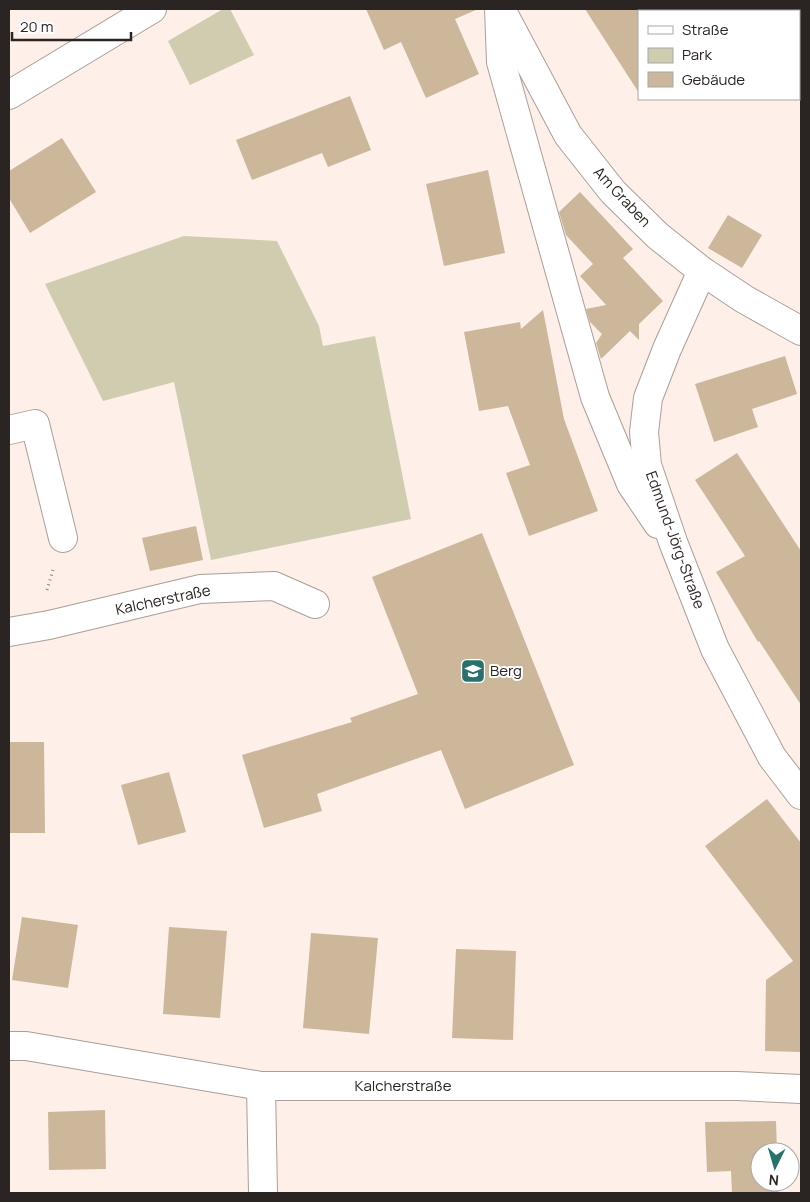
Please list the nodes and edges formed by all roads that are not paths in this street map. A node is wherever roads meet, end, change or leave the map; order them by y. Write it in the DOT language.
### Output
graph roads {
  1 [pos="152,9"];
  2 [pos="500,9"];
  3 [pos="9,95"];
  4 [pos="702,270"];
  5 [pos="801,331"];
  6 [pos="9,430"];
  7 [pos="63,538"];
  8 [pos="673,542"];
  9 [pos="315,604"];
  10 [pos="9,632"];
  11 [pos="801,795"];
  12 [pos="9,1046"];
  13 [pos="261,1086"];
  14 [pos="801,1089"];
  15 [pos="263,1193"];
  1 -- 3 [label="street"];
  2 -- 4 [label="street, Am Graben"];
  2 -- 8 [label="street"];
  4 -- 5 [label="street, Am Graben"];
  4 -- 8 [label="street, Edmund-Jörg-Straße"];
  6 -- 7 [label="street"];
  8 -- 11 [label="street, Edmund-Jörg-Straße"];
  9 -- 10 [label="street, Kalcherstraße"];
  12 -- 13 [label="street, Kalcherstraße"];
  13 -- 14 [label="street, Kalcherstraße"];
  13 -- 15 [label="street"];
}
